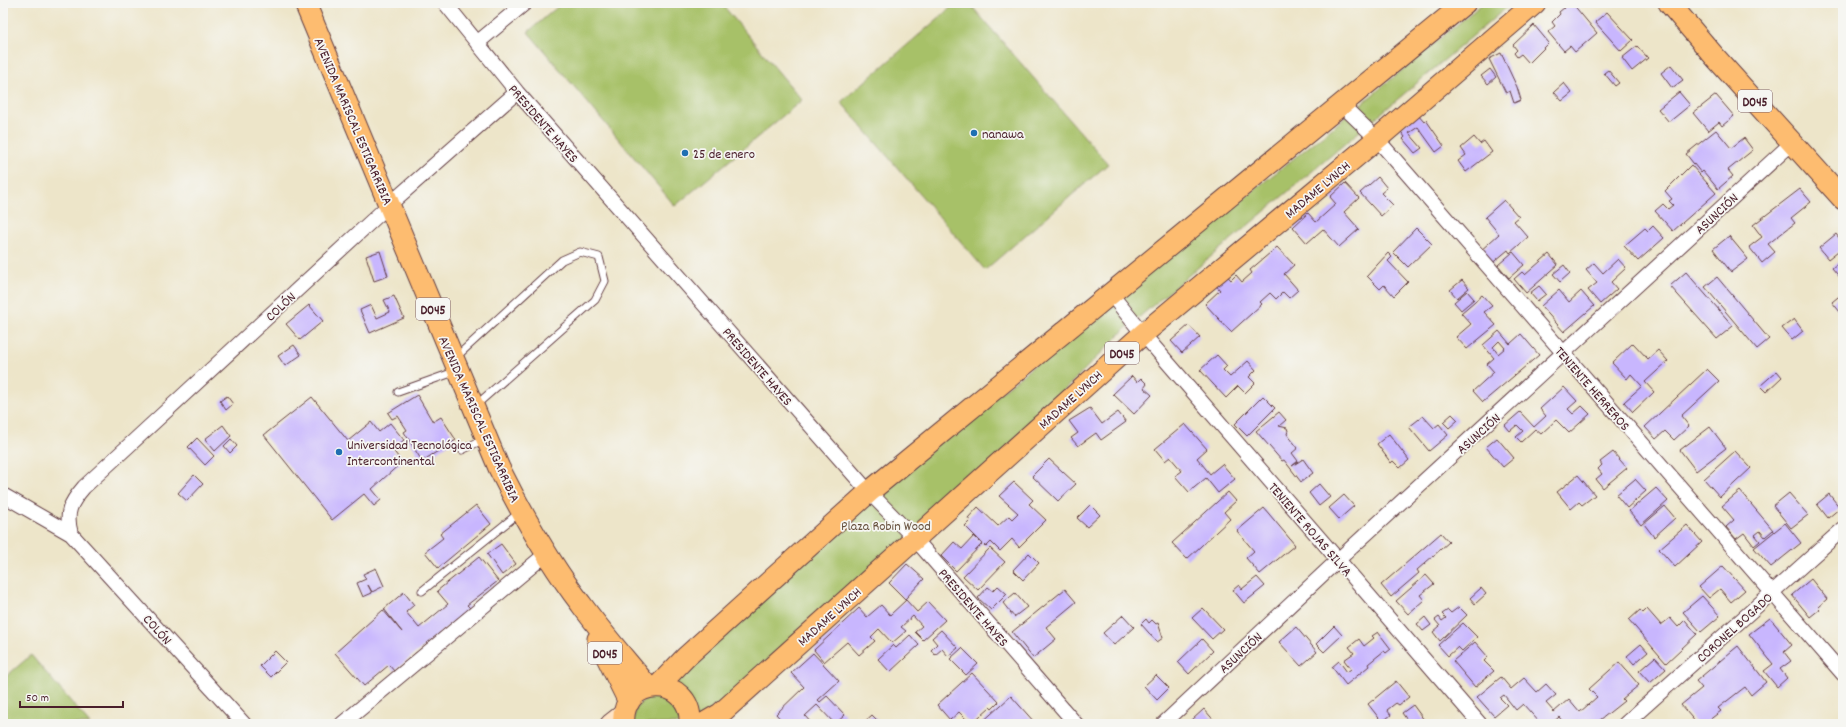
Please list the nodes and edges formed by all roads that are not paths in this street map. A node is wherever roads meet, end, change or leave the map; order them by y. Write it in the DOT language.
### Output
graph roads {
  1 [pos="305,3"];
  2 [pos="445,3"];
  3 [pos="525,3"];
  4 [pos="1465,3"];
  5 [pos="1535,3"];
  6 [pos="1669,3"];
  7 [pos="477,43"];
  8 [pos="517,92"];
  9 [pos="1341,104"];
  10 [pos="1376,139"];
  11 [pos="1793,142"];
  12 [pos="1843,198"];
  13 [pos="390,204"];
  14 [pos="1110,293"];
  15 [pos="1143,334"];
  16 [pos="1564,354"];
  17 [pos="456,365"];
  18 [pos="398,392"];
  19 [pos="473,408"];
  20 [pos="486,438"];
  21 [pos="462,450"];
  22 [pos="869,492"];
  23 [pos="3,495"];
  24 [pos="521,511"];
  25 [pos="1843,529"];
  26 [pos="71,534"];
  27 [pos="915,539"];
  28 [pos="546,554"];
  29 [pos="1338,560"];
  30 [pos="422,592"];
  31 [pos="1773,593"];
  32 [pos="581,604"];
  33 [pos="1843,674"];
  34 [pos="653,687"];
  35 [pos="622,716"];
  36 [pos="711,719"];
  37 [pos="244,724"];
  38 [pos="342,724"];
  39 [pos="690,724"];
  40 [pos="1076,724"];
  41 [pos="1164,724"];
  42 [pos="1480,724"];
  43 [pos="1625,724"];
  1 -- 13 [label="main road, AVENIDA MARISCAL ESTIGARRIBIA / D045"];
  2 -- 7 [label="street, PRESIDENTE HAYES"];
  3 -- 7 [label="street"];
  4 -- 9 [label="main road, D045"];
  5 -- 10 [label="main road, MADAME LYNCH / D045"];
  6 -- 11 [label="main road, D045"];
  7 -- 8 [label="street, PRESIDENTE HAYES"];
  8 -- 13 [label="street, COLÓN"];
  8 -- 22 [label="street, PRESIDENTE HAYES"];
  9 -- 10 [label="street, TENIENTE HERREROS"];
  9 -- 14 [label="main road, D045"];
  10 -- 15 [label="main road, MADAME LYNCH / D045"];
  10 -- 16 [label="street, TENIENTE HERREROS"];
  11 -- 12 [label="main road, D045"];
  11 -- 16 [label="street, ASUNCIÓN"];
  13 -- 17 [label="main road, AVENIDA MARISCAL ESTIGARRIBIA / D045"];
  13 -- 26 [label="street, COLÓN"];
  14 -- 15 [label="street, TENIENTE ROJAS SILVA"];
  14 -- 22 [label="main road, D045"];
  15 -- 27 [label="main road, MADAME LYNCH / D045"];
  15 -- 29 [label="street, TENIENTE ROJAS SILVA"];
  16 -- 29 [label="street, ASUNCIÓN"];
  16 -- 31 [label="street, TENIENTE HERREROS"];
  17 -- 18 [label="lane"];
  17 -- 19 [label="main road, AVENIDA MARISCAL ESTIGARRIBIA / D045"];
  17 -- 19 [label="lane"];
  19 -- 20 [label="main road, AVENIDA MARISCAL ESTIGARRIBIA / D045"];
  20 -- 21 [label="lane"];
  20 -- 24 [label="main road, AVENIDA MARISCAL ESTIGARRIBIA / D045"];
  22 -- 27 [label="street, PRESIDENTE HAYES"];
  22 -- 34 [label="main road, D045"];
  23 -- 26 [label="street, COLÓN"];
  24 -- 28 [label="main road, AVENIDA MARISCAL ESTIGARRIBIA / D045"];
  24 -- 30 [label="lane"];
  25 -- 31 [label="street, CORONEL BOGADO"];
  26 -- 37 [label="street, COLÓN"];
  27 -- 36 [label="main road, MADAME LYNCH / D045"];
  27 -- 40 [label="street, PRESIDENTE HAYES"];
  28 -- 32 [label="main road, AVENIDA MARISCAL ESTIGARRIBIA / D045"];
  28 -- 38 [label="street"];
  29 -- 41 [label="street, ASUNCIÓN"];
  29 -- 42 [label="street, TENIENTE ROJAS SILVA"];
  31 -- 33 [label="street, TENIENTE HERREROS"];
  31 -- 43 [label="street, CORONEL BOGADO"];
  32 -- 34 [label="main road, AVENIDA MARISCAL ESTIGARRIBIA / D045"];
  32 -- 35 [label="main road, AVENIDA MARISCAL ESTIGARRIBIA / D045"];
  34 -- 35 [label="main road, D045"];
  34 -- 39 [label="main road, D045"];
}
